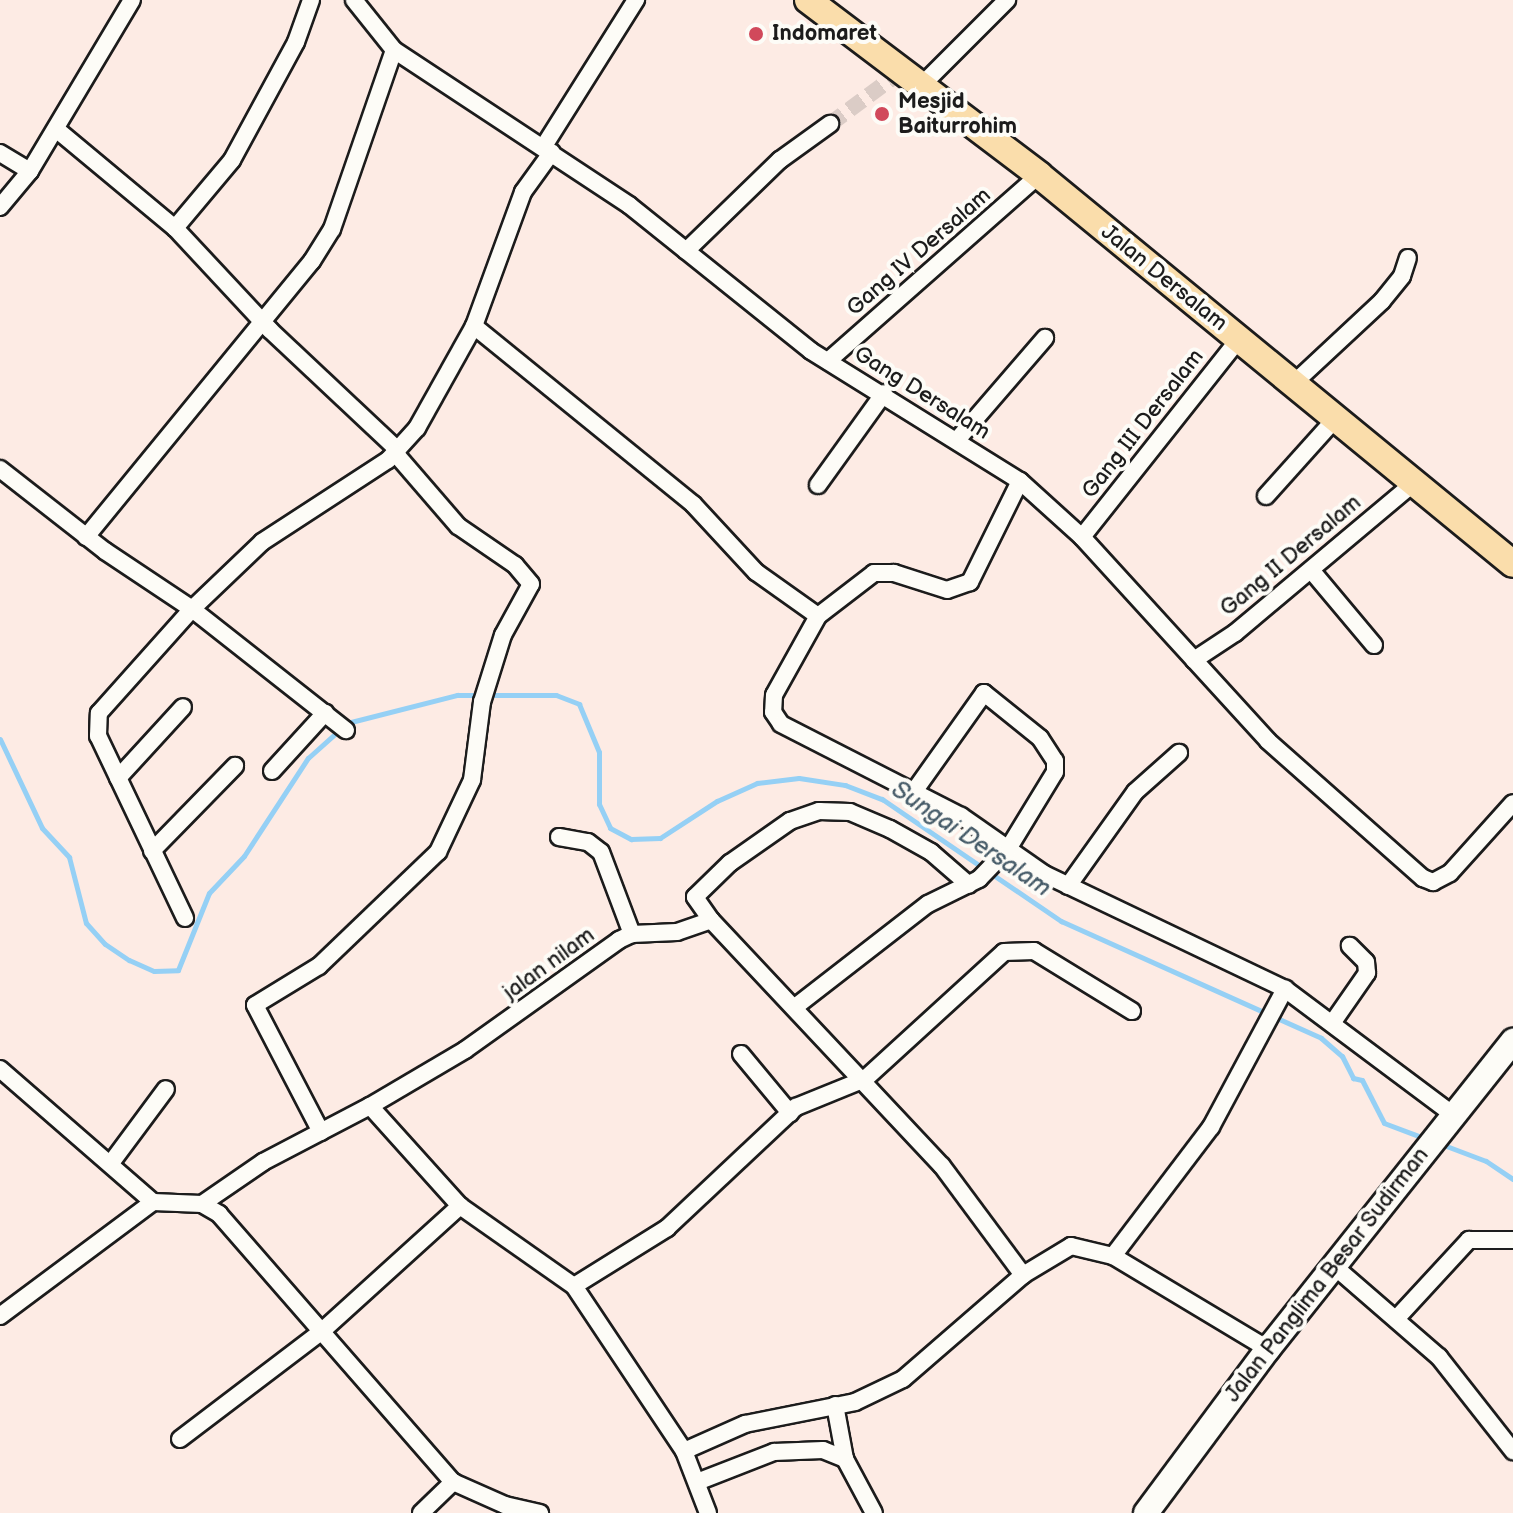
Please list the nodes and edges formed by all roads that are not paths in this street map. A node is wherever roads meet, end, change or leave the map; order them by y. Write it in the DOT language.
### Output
graph roads {
  1 [pos="132,0"];
  2 [pos="311,0"];
  3 [pos="354,0"];
  4 [pos="636,0"];
  5 [pos="808,0"];
  6 [pos="1007,0"];
  7 [pos="394,50"];
  8 [pos="906,78"];
  9 [pos="830,124"];
  10 [pos="56,129"];
  11 [pos="548,149"];
  12 [pos="0,153"];
  13 [pos="30,171"];
  14 [pos="1039,175"];
  15 [pos="0,207"];
  16 [pos="175,228"];
  17 [pos="686,251"];
  18 [pos="1408,258"];
  19 [pos="265,323"];
  20 [pos="474,326"];
  21 [pos="1045,338"];
  22 [pos="1239,339"];
  23 [pos="828,361"];
  24 [pos="1293,384"];
  25 [pos="884,393"];
  26 [pos="1336,418"];
  27 [pos="957,440"];
  28 [pos="397,451"];
  29 [pos="0,469"];
  30 [pos="1020,481"];
  31 [pos="1414,483"];
  32 [pos="818,485"];
  33 [pos="1266,496"];
  34 [pos="86,537"];
  35 [pos="1082,537"];
  36 [pos="1513,564"];
  37 [pos="1311,570"];
  38 [pos="192,609"];
  39 [pos="818,616"];
  40 [pos="1374,645"];
  41 [pos="1194,660"];
  42 [pos="183,707"];
  43 [pos="325,713"];
  44 [pos="346,730"];
  45 [pos="1179,753"];
  46 [pos="235,766"];
  47 [pos="272,771"];
  48 [pos="118,778"];
  49 [pos="915,790"];
  50 [pos="1513,803"];
  51 [pos="559,837"];
  52 [pos="1008,849"];
  53 [pos="152,851"];
  54 [pos="974,882"];
  55 [pos="1068,886"];
  56 [pos="185,918"];
  57 [pos="711,920"];
  58 [pos="632,934"];
  59 [pos="1350,946"];
  60 [pos="1280,999"];
  61 [pos="795,1007"];
  62 [pos="1132,1011"];
  63 [pos="1333,1022"];
  64 [pos="1513,1041"];
  65 [pos="741,1054"];
  66 [pos="0,1069"];
  67 [pos="865,1079"];
  68 [pos="166,1089"];
  69 [pos="370,1106"];
  70 [pos="790,1113"];
  71 [pos="1449,1117"];
  72 [pos="321,1132"];
  73 [pos="111,1163"];
  74 [pos="153,1202"];
  75 [pos="202,1204"];
  76 [pos="460,1206"];
  77 [pos="1513,1240"];
  78 [pos="1113,1256"];
  79 [pos="1335,1267"];
  80 [pos="1023,1275"];
  81 [pos="574,1286"];
  82 [pos="0,1316"];
  83 [pos="1396,1319"];
  84 [pos="321,1332"];
  85 [pos="1268,1349"];
  86 [pos="835,1405"];
  87 [pos="180,1439"];
  88 [pos="684,1451"];
  89 [pos="1513,1451"];
  90 [pos="845,1459"];
  91 [pos="453,1482"];
  92 [pos="697,1482"];
  93 [pos="421,1513"];
  94 [pos="540,1513"];
  95 [pos="708,1513"];
  96 [pos="874,1513"];
  97 [pos="1146,1513"];
  1 -- 10 [label="street"];
  2 -- 16 [label="street"];
  3 -- 7 [label="street, Gang Dersalam"];
  4 -- 11 [label="street"];
  5 -- 8 [label="main road, Jalan Dersalam"];
  6 -- 8 [label="street"];
  7 -- 11 [label="street, Gang Dersalam"];
  7 -- 19 [label="street"];
  8 -- 14 [label="main road, Jalan Dersalam"];
  9 -- 17 [label="street"];
  10 -- 13 [label="street"];
  10 -- 16 [label="street"];
  11 -- 17 [label="street, Gang Dersalam"];
  11 -- 20 [label="street"];
  12 -- 13 [label="street"];
  13 -- 15 [label="street"];
  14 -- 22 [label="main road, Jalan Dersalam"];
  14 -- 23 [label="street, Gang IV Dersalam"];
  16 -- 19 [label="street"];
  17 -- 23 [label="street, Gang Dersalam"];
  18 -- 24 [label="street"];
  19 -- 28 [label="street"];
  19 -- 34 [label="street"];
  20 -- 28 [label="street"];
  20 -- 39 [label="street"];
  21 -- 27 [label="street"];
  22 -- 24 [label="main road, Jalan Dersalam"];
  22 -- 35 [label="street, Gang III Dersalam"];
  23 -- 25 [label="street, Gang Dersalam"];
  24 -- 26 [label="main road, Jalan Dersalam"];
  25 -- 27 [label="street, Gang Dersalam"];
  25 -- 32 [label="street"];
  26 -- 31 [label="main road, Jalan Dersalam"];
  26 -- 33 [label="street"];
  27 -- 30 [label="street, Gang Dersalam"];
  28 -- 38 [label="street"];
  28 -- 72 [label="street"];
  29 -- 34 [label="street"];
  30 -- 35 [label="street, Gang Dersalam"];
  30 -- 39 [label="street"];
  31 -- 36 [label="main road, Jalan Dersalam"];
  31 -- 37 [label="street, Gang II Dersalam"];
  34 -- 38 [label="street"];
  35 -- 41 [label="street, Gang Dersalam"];
  37 -- 40 [label="street"];
  37 -- 41 [label="street, Gang II Dersalam"];
  38 -- 43 [label="street"];
  38 -- 48 [label="street"];
  39 -- 49 [label="street"];
  41 -- 50 [label="street, Gang Dersalam"];
  42 -- 48 [label="street"];
  43 -- 44 [label="street"];
  43 -- 47 [label="street"];
  45 -- 55 [label="street"];
  46 -- 53 [label="street"];
  48 -- 53 [label="street"];
  49 -- 52 [label="street"];
  49 -- 52 [label="street"];
  51 -- 58 [label="street"];
  52 -- 54 [label="street"];
  52 -- 55 [label="street"];
  53 -- 56 [label="street"];
  54 -- 57 [label="street"];
  54 -- 61 [label="street"];
  55 -- 60 [label="street"];
  57 -- 58 [label="street, jalan nilam"];
  57 -- 61 [label="street"];
  58 -- 69 [label="street, jalan nilam"];
  59 -- 63 [label="street"];
  60 -- 63 [label="street"];
  60 -- 78 [label="street"];
  61 -- 67 [label="street"];
  62 -- 67 [label="street"];
  63 -- 71 [label="street"];
  64 -- 71 [label="main road, Jalan Panglima Besar Sudirman"];
  65 -- 70 [label="street"];
  66 -- 73 [label="street"];
  67 -- 70 [label="street"];
  67 -- 80 [label="street"];
  68 -- 73 [label="street"];
  69 -- 72 [label="street, jalan nilam"];
  69 -- 76 [label="street"];
  70 -- 81 [label="street"];
  71 -- 79 [label="main road, Jalan Panglima Besar Sudirman"];
  72 -- 75 [label="street, jalan nilam"];
  73 -- 74 [label="street"];
  74 -- 75 [label="street"];
  74 -- 82 [label="street"];
  75 -- 84 [label="street"];
  76 -- 81 [label="street"];
  76 -- 84 [label="street"];
  77 -- 83 [label="street"];
  78 -- 80 [label="street"];
  78 -- 85 [label="street"];
  79 -- 83 [label="street"];
  79 -- 85 [label="main road, Jalan Panglima Besar Sudirman"];
  80 -- 86 [label="street"];
  81 -- 88 [label="street"];
  83 -- 89 [label="street"];
  84 -- 87 [label="street"];
  84 -- 91 [label="street"];
  85 -- 97 [label="main road, Jalan Panglima Besar Sudirman"];
  86 -- 88 [label="street"];
  86 -- 90 [label="street"];
  88 -- 92 [label="street"];
  90 -- 92 [label="street"];
  90 -- 96 [label="street"];
  91 -- 93 [label="street"];
  91 -- 94 [label="street"];
  92 -- 95 [label="street"];
}
